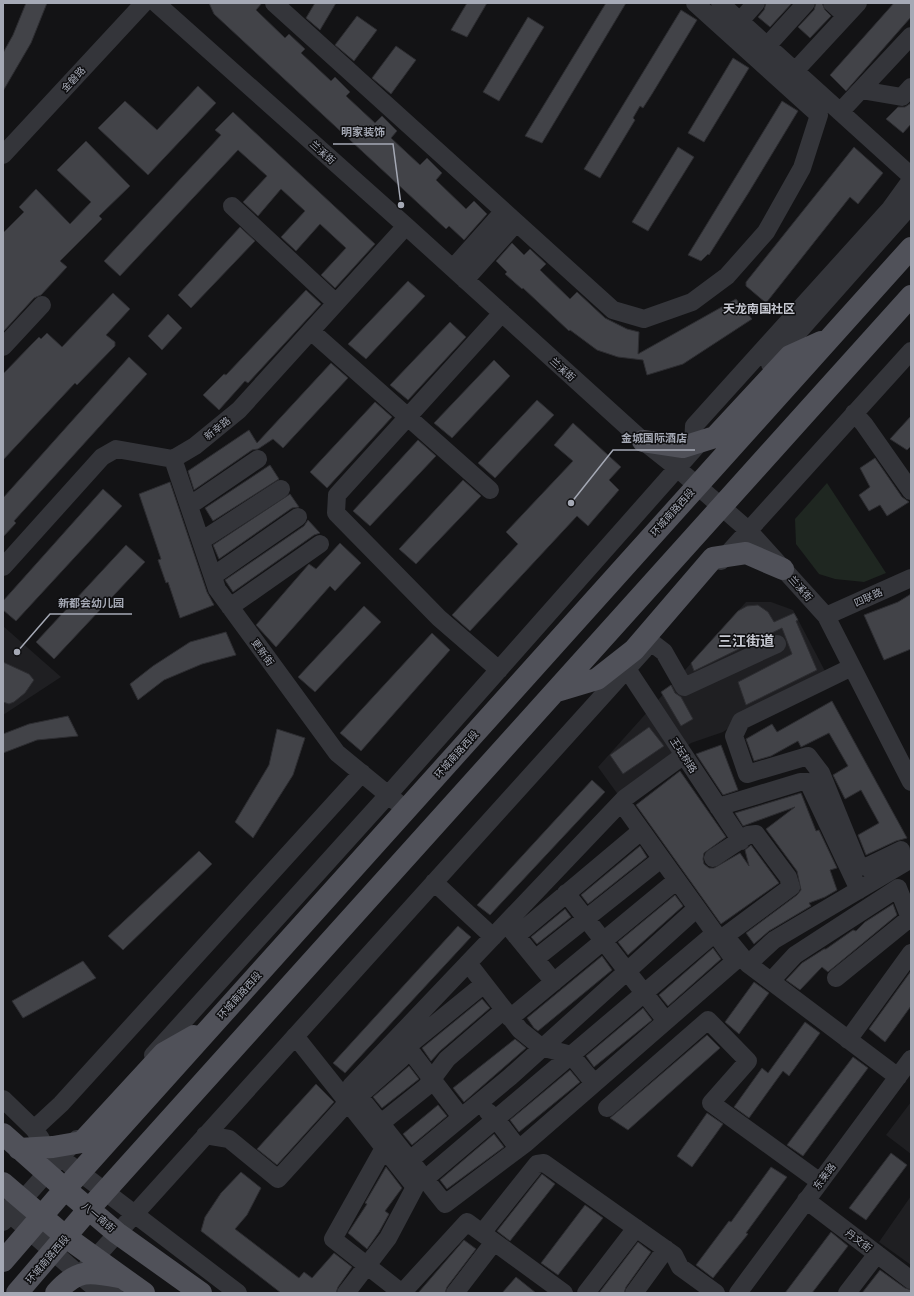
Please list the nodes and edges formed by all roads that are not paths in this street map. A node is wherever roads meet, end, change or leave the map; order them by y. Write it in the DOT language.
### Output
graph roads {
  1 [pos="144,3"];
  2 [pos="156,3"];
  3 [pos="274,3"];
  4 [pos="695,3"];
  5 [pos="720,3"];
  6 [pos="756,3"];
  7 [pos="806,3"];
  8 [pos="832,3"];
  9 [pos="852,9"];
  10 [pos="740,21"];
  11 [pos="911,36"];
  12 [pos="767,46"];
  13 [pos="795,71"];
  14 [pos="911,87"];
  15 [pos="861,90"];
  16 [pos="840,112"];
  17 [pos="3,155"];
  18 [pos="911,176"];
  19 [pos="911,180"];
  20 [pos="911,205"];
  21 [pos="232,206"];
  22 [pos="510,218"];
  23 [pos="406,226"];
  24 [pos="911,248"];
  25 [pos="459,274"];
  26 [pos="911,296"];
  27 [pos="336,303"];
  28 [pos="42,306"];
  29 [pos="502,313"];
  30 [pos="311,330"];
  31 [pos="831,337"];
  32 [pos="3,347"];
  33 [pos="911,351"];
  34 [pos="854,413"];
  35 [pos="408,417"];
  36 [pos="643,441"];
  37 [pos="697,443"];
  38 [pos="173,459"];
  39 [pos="258,459"];
  40 [pos="677,468"];
  41 [pos="696,486"];
  42 [pos="280,489"];
  43 [pos="490,490"];
  44 [pos="911,491"];
  45 [pos="189,506"];
  46 [pos="723,507"];
  47 [pos="298,517"];
  48 [pos="748,530"];
  49 [pos="201,541"];
  50 [pos="320,544"];
  51 [pos="725,556"];
  52 [pos="3,567"];
  53 [pos="783,569"];
  54 [pos="213,576"];
  55 [pos="911,578"];
  56 [pos="230,608"];
  57 [pos="826,616"];
  58 [pos="651,642"];
  59 [pos="777,644"];
  60 [pos="852,667"];
  61 [pos="627,669"];
  62 [pos="499,670"];
  63 [pos="557,691"];
  64 [pos="684,755"];
  65 [pos="362,773"];
  66 [pos="911,782"];
  67 [pos="388,795"];
  68 [pos="621,802"];
  69 [pos="718,807"];
  70 [pos="406,809"];
  71 [pos="641,831"];
  72 [pos="741,841"];
  73 [pos="906,854"];
  74 [pos="713,858"];
  75 [pos="661,859"];
  76 [pos="677,880"];
  77 [pos="434,882"];
  78 [pos="859,890"];
  79 [pos="566,894"];
  80 [pos="697,908"];
  81 [pos="586,919"];
  82 [pos="910,920"];
  83 [pos="511,929"];
  84 [pos="720,935"];
  85 [pos="493,937"];
  86 [pos="603,941"];
  87 [pos="911,953"];
  88 [pos="535,959"];
  89 [pos="468,963"];
  90 [pos="748,964"];
  91 [pos="627,970"];
  92 [pos="836,978"];
  93 [pos="554,982"];
  94 [pos="771,982"];
  95 [pos="484,984"];
  96 [pos="644,993"];
  97 [pos="507,1014"];
  98 [pos="666,1021"];
  99 [pos="209,1028"];
  100 [pos="295,1036"];
  101 [pos="848,1040"];
  102 [pos="404,1042"];
  103 [pos="541,1047"];
  104 [pos="571,1055"];
  105 [pos="911,1059"];
  106 [pos="898,1077"];
  107 [pos="432,1079"];
  108 [pos="594,1084"];
  109 [pos="3,1099"];
  110 [pos="354,1099"];
  111 [pos="478,1104"];
  112 [pos="606,1108"];
  113 [pos="461,1117"];
  114 [pos="496,1118"];
  115 [pos="381,1123"];
  116 [pos="34,1129"];
  117 [pos="3,1134"];
  118 [pos="206,1135"];
  119 [pos="384,1148"];
  120 [pos="518,1148"];
  121 [pos="57,1155"];
  122 [pos="410,1160"];
  123 [pos="80,1172"];
  124 [pos="425,1179"];
  125 [pos="820,1182"];
  126 [pos="3,1183"];
  127 [pos="65,1189"];
  128 [pos="105,1192"];
  129 [pos="806,1200"];
  130 [pos="89,1209"];
  131 [pos="10,1211"];
  132 [pos="134,1215"];
  133 [pos="35,1223"];
  134 [pos="636,1228"];
  135 [pos="117,1233"];
  136 [pos="488,1237"];
  137 [pos="59,1244"];
  138 [pos="666,1250"];
  139 [pos="876,1254"];
  140 [pos="95,1258"];
  141 [pos="3,1261"];
  142 [pos="367,1266"];
  143 [pos="80,1275"];
  144 [pos="911,1280"];
  145 [pos="119,1286"];
  146 [pos="17,1293"];
  147 [pos="56,1293"];
  148 [pos="65,1293"];
  149 [pos="144,1293"];
  150 [pos="201,1293"];
  151 [pos="238,1293"];
  152 [pos="346,1293"];
  153 [pos="455,1293"];
  154 [pos="564,1293"];
  155 [pos="586,1293"];
  156 [pos="634,1293"];
  157 [pos="716,1293"];
  158 [pos="738,1293"];
  159 [pos="847,1293"];
  1 -- 17 [label="street, 金磐路"];
  2 -- 23 [label="street, 兰溪街"];
  3 -- 22 [label="street"];
  4 -- 22 [label="street"];
  5 -- 10 [label="street"];
  6 -- 10 [label="street"];
  7 -- 12 [label="street"];
  8 -- 9 [label="street"];
  9 -- 13 [label="street"];
  10 -- 12 [label="street"];
  11 -- 15 [label="street"];
  12 -- 13 [label="street"];
  13 -- 16 [label="street"];
  14 -- 15 [label="street"];
  15 -- 16 [label="street"];
  16 -- 18 [label="street"];
  19 -- 37 [label="street"];
  20 -- 37 [label="street"];
  21 -- 27 [label="street"];
  22 -- 25 [label="street"];
  23 -- 25 [label="street, 兰溪街"];
  23 -- 27 [label="street, 新幸路"];
  24 -- 31 [label="main road, 环城南路西段"];
  25 -- 29 [label="street, 兰溪街"];
  26 -- 46 [label="main road, 环城南路西段"];
  27 -- 30 [label="street, 新幸路"];
  28 -- 32 [label="street"];
  29 -- 35 [label="street"];
  29 -- 36 [label="street, 兰溪街"];
  30 -- 35 [label="street"];
  30 -- 38 [label="street, 新幸路"];
  31 -- 37 [label="main road"];
  31 -- 41 [label="main road, 环城南路西段"];
  33 -- 34 [label="street"];
  34 -- 44 [label="street"];
  34 -- 48 [label="street"];
  35 -- 43 [label="street"];
  35 -- 62 [label="street"];
  36 -- 37 [label="main road"];
  36 -- 40 [label="street, 兰溪街"];
  37 -- 40 [label="street"];
  38 -- 45 [label="street, 更新街"];
  38 -- 52 [label="street"];
  39 -- 45 [label="street"];
  40 -- 41 [label="street, 兰溪街"];
  40 -- 62 [label="street"];
  41 -- 46 [label="street, 兰溪街"];
  41 -- 70 [label="main road, 环城南路西段"];
  42 -- 49 [label="street"];
  45 -- 49 [label="street, 更新街"];
  46 -- 48 [label="street, 兰溪街"];
  46 -- 63 [label="main road, 环城南路西段"];
  47 -- 54 [label="street"];
  48 -- 51 [label="street"];
  48 -- 53 [label="street, 兰溪街"];
  49 -- 54 [label="street, 更新街"];
  50 -- 56 [label="street"];
  51 -- 53 [label="main road"];
  51 -- 58 [label="street"];
  51 -- 63 [label="main road"];
  53 -- 57 [label="street, 兰溪街"];
  54 -- 56 [label="street, 更新街"];
  55 -- 57 [label="street, 四联路"];
  56 -- 65 [label="street, 更新街"];
  57 -- 60 [label="street, 兰溪街"];
  58 -- 59 [label="street"];
  58 -- 61 [label="street"];
  60 -- 66 [label="street, 兰溪街"];
  60 -- 73 [label="street"];
  61 -- 64 [label="street, 王坛树路"];
  61 -- 77 [label="street"];
  62 -- 67 [label="street"];
  63 -- 128 [label="main road, 环城南路西段"];
  64 -- 68 [label="street"];
  64 -- 69 [label="street, 王坛树路"];
  65 -- 67 [label="street, 更新街"];
  65 -- 116 [label="street"];
  67 -- 70 [label="street, 更新街"];
  67 -- 121 [label="street"];
  68 -- 71 [label="street"];
  68 -- 83 [label="street"];
  69 -- 72 [label="street, 王坛树路"];
  69 -- 78 [label="street"];
  70 -- 99 [label="main road, 环城南路西段"];
  71 -- 75 [label="street"];
  71 -- 79 [label="street"];
  72 -- 74 [label="street"];
  72 -- 84 [label="street"];
  73 -- 78 [label="street"];
  75 -- 76 [label="street"];
  75 -- 81 [label="street"];
  76 -- 80 [label="street"];
  76 -- 86 [label="street"];
  77 -- 85 [label="street"];
  77 -- 100 [label="street"];
  78 -- 90 [label="street"];
  79 -- 81 [label="street"];
  79 -- 83 [label="street"];
  80 -- 84 [label="street"];
  80 -- 91 [label="street"];
  81 -- 86 [label="street"];
  81 -- 88 [label="street"];
  82 -- 92 [label="street"];
  82 -- 94 [label="street"];
  83 -- 85 [label="street"];
  83 -- 88 [label="street"];
  84 -- 90 [label="street"];
  84 -- 96 [label="street"];
  84 -- 98 [label="street"];
  85 -- 89 [label="street"];
  86 -- 91 [label="street"];
  86 -- 93 [label="street"];
  87 -- 101 [label="street"];
  88 -- 93 [label="street"];
  89 -- 95 [label="street"];
  89 -- 102 [label="street"];
  90 -- 94 [label="street"];
  91 -- 96 [label="street"];
  91 -- 103 [label="street"];
  93 -- 97 [label="street"];
  94 -- 101 [label="street"];
  95 -- 97 [label="street"];
  95 -- 102 [label="street"];
  96 -- 98 [label="street"];
  96 -- 104 [label="street"];
  97 -- 103 [label="street"];
  97 -- 107 [label="street"];
  98 -- 108 [label="street"];
  99 -- 121 [label="main road"];
  99 -- 123 [label="main road, 环城南路西段"];
  100 -- 110 [label="street"];
  100 -- 118 [label="street"];
  101 -- 106 [label="street"];
  102 -- 107 [label="street"];
  102 -- 110 [label="street"];
  103 -- 104 [label="street"];
  103 -- 111 [label="street"];
  104 -- 108 [label="street"];
  104 -- 114 [label="street"];
  105 -- 106 [label="street, 东莱路"];
  106 -- 125 [label="street, 东莱路"];
  107 -- 113 [label="street"];
  107 -- 115 [label="street"];
  108 -- 120 [label="street"];
  109 -- 116 [label="street"];
  110 -- 115 [label="street"];
  110 -- 118 [label="street"];
  110 -- 119 [label="street"];
  111 -- 113 [label="street"];
  111 -- 114 [label="street"];
  112 -- 125 [label="street"];
  113 -- 122 [label="street"];
  114 -- 120 [label="street"];
  114 -- 124 [label="street"];
  115 -- 122 [label="street"];
  116 -- 121 [label="street"];
  117 -- 121 [label="main road"];
  118 -- 132 [label="street"];
  119 -- 142 [label="street"];
  119 -- 142 [label="street"];
  120 -- 124 [label="street"];
  121 -- 123 [label="street"];
  121 -- 127 [label="main road, 八一南街"];
  121 -- 131 [label="street"];
  122 -- 124 [label="street"];
  123 -- 127 [label="main road, 环城南路西段"];
  123 -- 128 [label="street"];
  125 -- 129 [label="street, 东莱路"];
  126 -- 131 [label="main road"];
  127 -- 130 [label="main road, 八一南街"];
  127 -- 133 [label="main road, 环城南路西段"];
  128 -- 130 [label="main road, 环城南路西段"];
  128 -- 132 [label="street"];
  129 -- 139 [label="street, 丹文街"];
  129 -- 158 [label="street, 东莱路"];
  130 -- 135 [label="main road, 八一南街"];
  130 -- 137 [label="main road, 环城南路西段"];
  131 -- 133 [label="main road"];
  132 -- 135 [label="street"];
  132 -- 151 [label="street"];
  133 -- 137 [label="main road"];
  133 -- 141 [label="main road, 环城南路西段"];
  134 -- 136 [label="street"];
  134 -- 138 [label="street"];
  134 -- 155 [label="street"];
  135 -- 140 [label="street"];
  135 -- 150 [label="main road, 八一南街"];
  136 -- 142 [label="street"];
  136 -- 153 [label="street"];
  136 -- 154 [label="street"];
  137 -- 140 [label="main road"];
  137 -- 143 [label="street"];
  137 -- 146 [label="main road, 环城南路西段"];
  138 -- 156 [label="street"];
  138 -- 157 [label="street"];
  139 -- 144 [label="street, 丹文街"];
  139 -- 159 [label="street"];
  140 -- 143 [label="street"];
  140 -- 145 [label="main road"];
  142 -- 152 [label="street"];
  143 -- 145 [label="main road"];
  143 -- 147 [label="main road"];
  143 -- 148 [label="street"];
  145 -- 149 [label="main road"];
}
